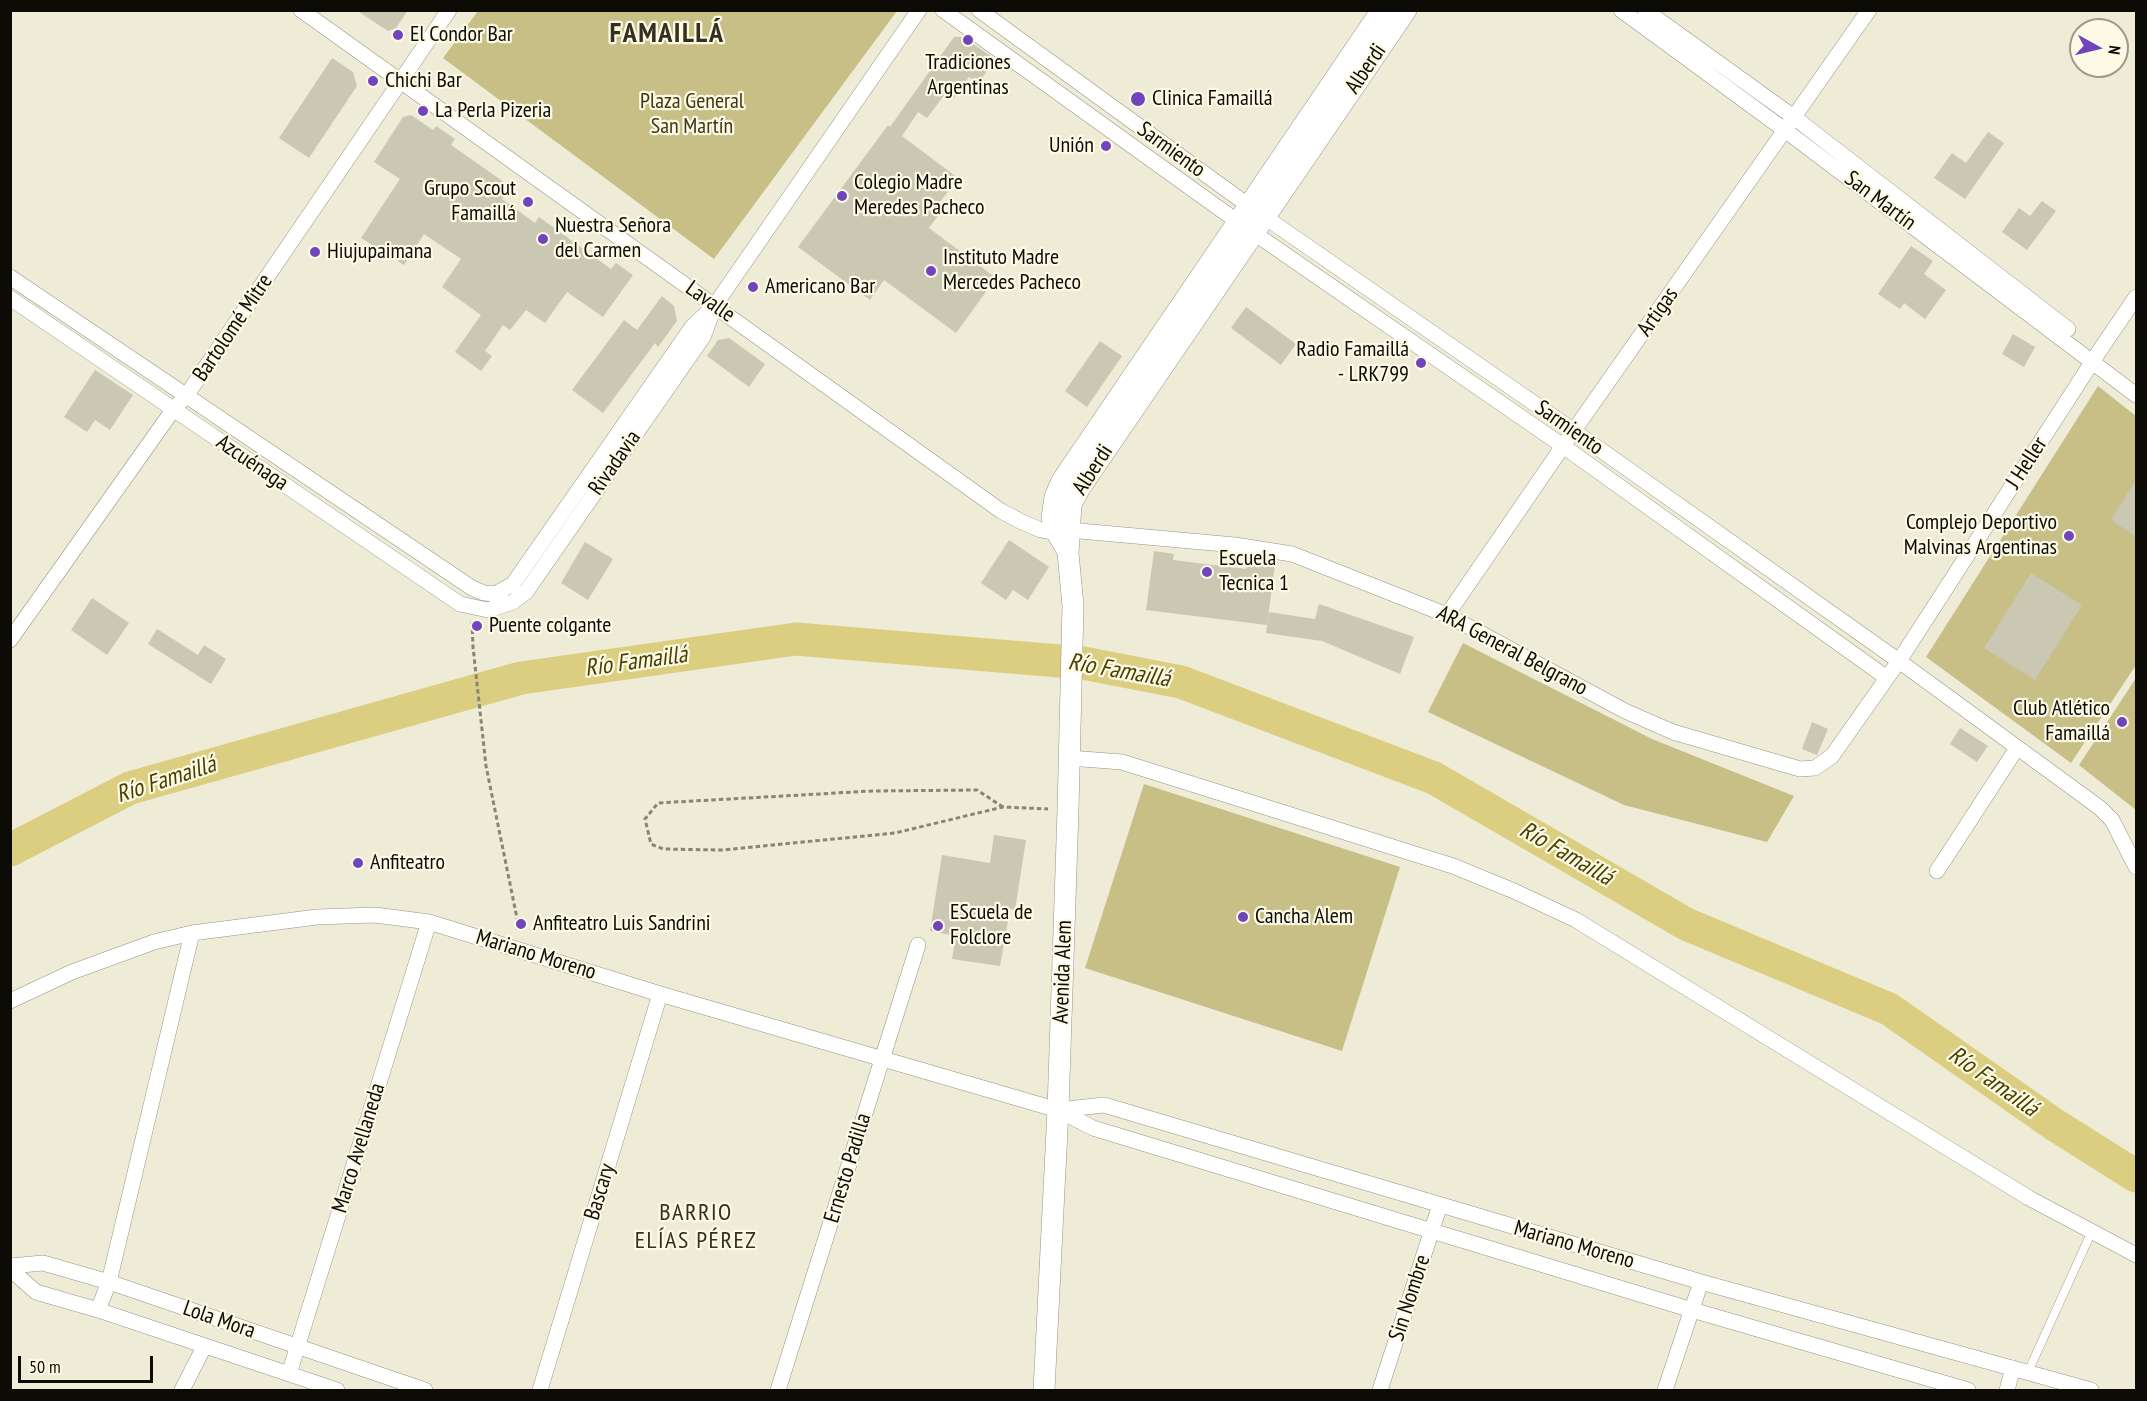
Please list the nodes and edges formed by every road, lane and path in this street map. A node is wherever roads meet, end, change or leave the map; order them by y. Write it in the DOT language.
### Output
graph roads {
  1 [pos="301,10"];
  2 [pos="448,10"];
  3 [pos="919,10"];
  4 [pos="943,10"];
  5 [pos="979,10"];
  6 [pos="1382,10"];
  7 [pos="1406,10"];
  8 [pos="1621,10"];
  9 [pos="1646,10"];
  10 [pos="1869,10"];
  11 [pos="400,83"];
  12 [pos="1790,124"];
  13 [pos="1251,219"];
  14 [pos="10,277"];
  15 [pos="2136,297"];
  16 [pos="10,298"];
  17 [pos="715,305"];
  18 [pos="2095,357"];
  19 [pos="2136,382"];
  20 [pos="2136,395"];
  21 [pos="186,396"];
  22 [pos="173,410"];
  23 [pos="1574,431"];
  24 [pos="1563,446"];
  25 [pos="1063,531"];
  26 [pos="1068,553"];
  27 [pos="497,601"];
  28 [pos="472,608"];
  29 [pos="1447,615"];
  30 [pos="10,640"];
  31 [pos="1899,661"];
  32 [pos="1887,678"];
  33 [pos="2017,748"];
  34 [pos="1069,750"];
  35 [pos="1003,807"];
  36 [pos="1068,810"];
  37 [pos="2136,867"];
  38 [pos="1937,871"];
  39 [pos="429,922"];
  40 [pos="192,933"];
  41 [pos="918,945"];
  42 [pos="518,950"];
  43 [pos="660,994"];
  44 [pos="10,1001"];
  45 [pos="882,1059"];
  46 [pos="1058,1110"];
  47 [pos="1440,1205"];
  48 [pos="1432,1231"];
  49 [pos="2092,1231"];
  50 [pos="2136,1255"];
  51 [pos="10,1267"];
  52 [pos="109,1282"];
  53 [pos="1701,1282"];
  54 [pos="98,1310"];
  55 [pos="1692,1310"];
  56 [pos="204,1347"];
  57 [pos="297,1347"];
  58 [pos="2020,1370"];
  59 [pos="290,1374"];
  60 [pos="183,1390"];
  61 [pos="337,1390"];
  62 [pos="425,1390"];
  63 [pos="540,1390"];
  64 [pos="778,1390"];
  65 [pos="1044,1390"];
  66 [pos="1380,1390"];
  67 [pos="1665,1390"];
  68 [pos="1968,1390"];
  69 [pos="2007,1390"];
  70 [pos="2091,1390"];
  1 -- 11 [label="street, Lavalle"];
  2 -- 11 [label="street, Bartolomé Mitre"];
  3 -- 17 [label="street, Rivadavia"];
  4 -- 13 [label="street, Sarmiento"];
  5 -- 13 [label="street, Sarmiento"];
  6 -- 13 [label="street, Alberdi"];
  7 -- 13 [label="street, Alberdi"];
  8 -- 12 [label="street, San Martín"];
  9 -- 12 [label="street, San Martín"];
  10 -- 12 [label="street, Artigas"];
  11 -- 17 [label="street, Lavalle"];
  11 -- 21 [label="street, Bartolomé Mitre"];
  12 -- 18 [label="street, San Martín"];
  12 -- 23 [label="street, Artigas"];
  13 -- 23 [label="street, Sarmiento"];
  13 -- 24 [label="street, Sarmiento"];
  13 -- 25 [label="street, Alberdi"];
  14 -- 21 [label="street, Azcuénaga"];
  15 -- 18 [label="street, J Heller"];
  16 -- 22 [label="street, Azcuénaga"];
  17 -- 25 [label="street, Lavalle"];
  17 -- 27 [label="street, Rivadavia"];
  18 -- 19 [label="street, San Martín"];
  18 -- 20 [label="street, San Martín"];
  18 -- 31 [label="street, J Heller"];
  21 -- 22 [label="street, Bartolomé Mitre"];
  21 -- 27 [label="street, Azcuénaga"];
  22 -- 28 [label="street, Azcuénaga"];
  22 -- 30 [label="street, Bartolomé Mitre"];
  23 -- 24 [label="street, Artigas"];
  23 -- 31 [label="street, Sarmiento"];
  24 -- 29 [label="street, Artigas"];
  24 -- 32 [label="street, Sarmiento"];
  25 -- 26 [label="street, Alberdi"];
  25 -- 29 [label="street, ARA General Belgrano"];
  26 -- 34 [label="street, Avenida Alem"];
  27 -- 28 [label="street, Azcuénaga"];
  28 -- 42 [label="path"];
  29 -- 32 [label="street, ARA General Belgrano"];
  31 -- 32 [label="street, ARA General Belgrano"];
  31 -- 33 [label="street, Sarmiento"];
  33 -- 37 [label="street, Sarmiento"];
  33 -- 38 [label="street"];
  34 -- 36 [label="street, Avenida Alem"];
  34 -- 49 [label="street"];
  35 -- 35 [label="path"];
  35 -- 36 [label="path"];
  36 -- 46 [label="street, Avenida Alem"];
  39 -- 40 [label="street, Mariano Moreno"];
  39 -- 42 [label="street, Mariano Moreno"];
  39 -- 57 [label="street, Marco Avellaneda"];
  40 -- 44 [label="street, Mariano Moreno"];
  40 -- 52 [label="street"];
  41 -- 45 [label="street, Ernesto Padilla"];
  42 -- 43 [label="street, Mariano Moreno"];
  43 -- 45 [label="street, Mariano Moreno"];
  43 -- 63 [label="street, Bascary"];
  45 -- 46 [label="street, Mariano Moreno"];
  45 -- 64 [label="street, Ernesto Padilla"];
  46 -- 47 [label="street, Mariano Moreno"];
  46 -- 48 [label="street, Mariano Moreno"];
  46 -- 65 [label="street, Avenida Alem"];
  47 -- 48 [label="street, Sin Nombre"];
  47 -- 53 [label="street, Mariano Moreno"];
  48 -- 55 [label="street, Mariano Moreno"];
  48 -- 66 [label="street, Sin Nombre"];
  49 -- 50 [label="street"];
  49 -- 58 [label="lane"];
  51 -- 52 [label="street, Lola Mora"];
  51 -- 54 [label="street, Lola Mora"];
  52 -- 54 [label="street"];
  52 -- 57 [label="street, Lola Mora"];
  53 -- 55 [label="street"];
  53 -- 58 [label="street, Mariano Moreno"];
  54 -- 56 [label="street, Lola Mora"];
  55 -- 67 [label="street"];
  55 -- 68 [label="street, Mariano Moreno"];
  56 -- 59 [label="street, Lola Mora"];
  56 -- 60 [label="street"];
  57 -- 59 [label="street, Marco Avellaneda"];
  57 -- 62 [label="street, Lola Mora"];
  58 -- 69 [label="street"];
  58 -- 70 [label="street, Mariano Moreno"];
  59 -- 61 [label="street, Lola Mora"];
}
